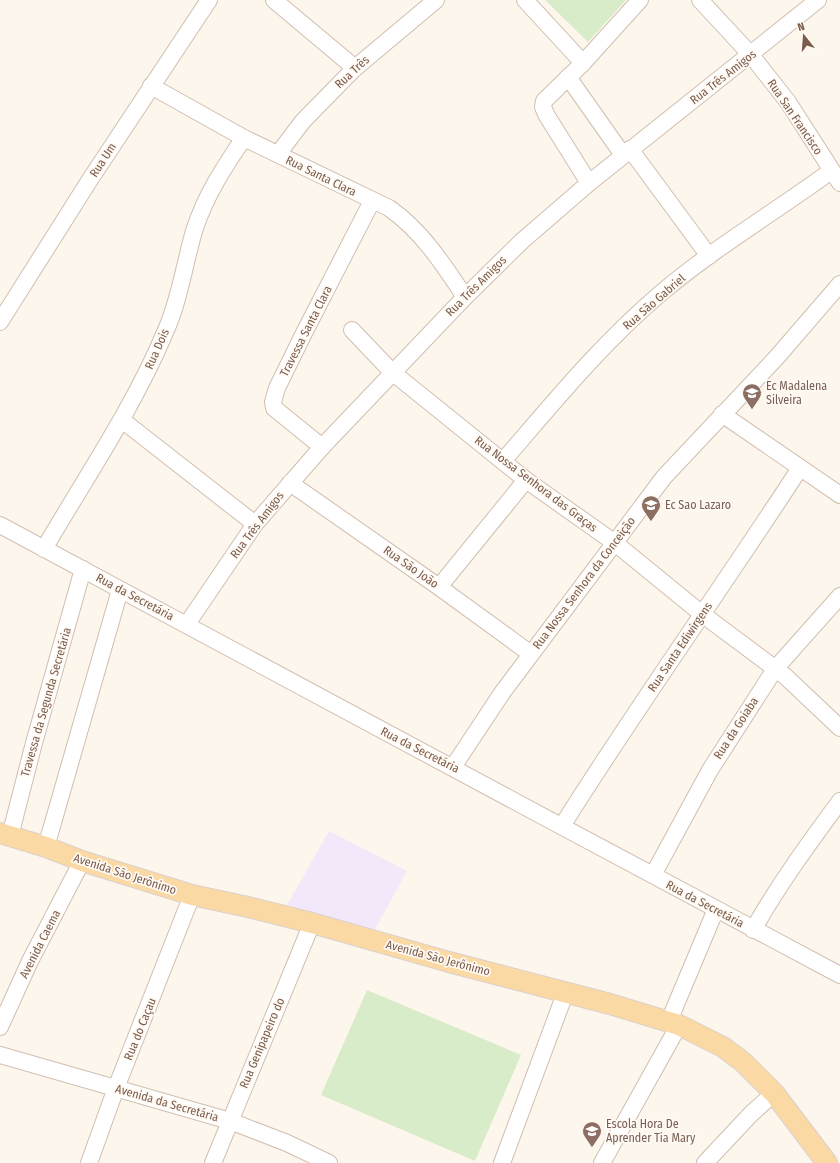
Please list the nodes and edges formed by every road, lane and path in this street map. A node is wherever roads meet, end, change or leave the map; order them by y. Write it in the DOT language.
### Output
graph roads {
  1 [pos="209,0"];
  2 [pos="274,0"];
  3 [pos="436,0"];
  4 [pos="525,0"];
  5 [pos="640,0"];
  6 [pos="700,0"];
  7 [pos="818,0"];
  8 [pos="751,55"];
  9 [pos="583,63"];
  10 [pos="355,68"];
  11 [pos="568,77"];
  12 [pos="151,86"];
  13 [pos="244,138"];
  14 [pos="626,152"];
  15 [pos="278,154"];
  16 [pos="836,177"];
  17 [pos="589,183"];
  18 [pos="372,201"];
  19 [pos="709,256"];
  20 [pos="840,284"];
  21 [pos="465,296"];
  22 [pos="0,322"];
  23 [pos="352,330"];
  24 [pos="392,372"];
  25 [pos="722,414"];
  26 [pos="122,420"];
  27 [pos="322,447"];
  28 [pos="502,461"];
  29 [pos="800,468"];
  30 [pos="526,480"];
  31 [pos="290,483"];
  32 [pos="840,495"];
  33 [pos="255,524"];
  34 [pos="0,525"];
  35 [pos="615,543"];
  36 [pos="44,549"];
  37 [pos="83,569"];
  38 [pos="439,587"];
  39 [pos="120,590"];
  40 [pos="840,596"];
  41 [pos="702,614"];
  42 [pos="187,624"];
  43 [pos="531,654"];
  44 [pos="775,669"];
  45 [pos="840,728"];
  46 [pos="453,767"];
  47 [pos="840,801"];
  48 [pos="562,826"];
  49 [pos="5,834"];
  50 [pos="46,847"];
  51 [pos="82,861"];
  52 [pos="653,875"];
  53 [pos="192,895"];
  54 [pos="716,909"];
  55 [pos="312,923"];
  56 [pos="753,930"];
  57 [pos="840,975"];
  58 [pos="566,992"];
  59 [pos="674,1023"];
  60 [pos="0,1027"];
  61 [pos="0,1055"];
  62 [pos="116,1088"];
  63 [pos="774,1093"];
  64 [pos="230,1121"];
  65 [pos="88,1163"];
  66 [pos="213,1163"];
  67 [pos="329,1163"];
  68 [pos="502,1163"];
  69 [pos="602,1163"];
  70 [pos="705,1163"];
  71 [pos="826,1163"];
  1 -- 12 [label="street, Rua Um"];
  2 -- 10 [label="street"];
  3 -- 10 [label="street, Rua Três"];
  4 -- 9 [label="street"];
  5 -- 9 [label="street"];
  6 -- 8 [label="street, Rua San Francisco"];
  7 -- 8 [label="street, Rua Três Amigos"];
  8 -- 14 [label="street, Rua Três Amigos"];
  8 -- 16 [label="street, Rua San Francisco"];
  9 -- 11 [label="street"];
  10 -- 15 [label="street, Rua Três"];
  11 -- 14 [label="street"];
  11 -- 17 [label="street"];
  12 -- 13 [label="street, Rua Santa Clara"];
  12 -- 22 [label="street, Rua Um"];
  13 -- 15 [label="street, Rua Santa Clara"];
  13 -- 26 [label="street, Rua Dois"];
  14 -- 17 [label="street, Rua Três Amigos"];
  14 -- 19 [label="street"];
  15 -- 18 [label="street, Rua Santa Clara"];
  16 -- 19 [label="street, Rua São Gabriel"];
  17 -- 21 [label="street, Rua Três Amigos"];
  18 -- 21 [label="street, Rua Santa Clara"];
  18 -- 27 [label="street, Travessa Santa Clara"];
  19 -- 28 [label="street, Rua São Gabriel"];
  20 -- 25 [label="street, Rua Nossa Senhora da Conceição"];
  21 -- 24 [label="street, Rua Três Amigos"];
  23 -- 24 [label="street, Rua Nossa Senhora das Graças"];
  24 -- 27 [label="street, Rua Três Amigos"];
  24 -- 28 [label="street, Rua Nossa Senhora das Graças"];
  25 -- 29 [label="street"];
  25 -- 35 [label="street, Rua Nossa Senhora da Conceição"];
  26 -- 33 [label="street"];
  26 -- 36 [label="street, Rua Dois"];
  27 -- 31 [label="street, Rua Três Amigos"];
  28 -- 30 [label="street, Rua Nossa Senhora das Graças"];
  29 -- 32 [label="street"];
  29 -- 41 [label="street, Rua Santa Ediwirgens"];
  30 -- 35 [label="street, Rua Nossa Senhora das Graças"];
  30 -- 38 [label="street"];
  31 -- 33 [label="street, Rua Três Amigos"];
  31 -- 38 [label="street, Rua São João"];
  33 -- 42 [label="street, Rua Três Amigos"];
  34 -- 36 [label="street, Rua da Secretária"];
  35 -- 41 [label="street, Rua Nossa Senhora das Graças"];
  35 -- 43 [label="street, Rua Nossa Senhora da Conceição"];
  36 -- 37 [label="street, Rua da Secretária"];
  37 -- 39 [label="street, Rua da Secretária"];
  37 -- 49 [label="street, Travessa da Segunda Secretária"];
  38 -- 43 [label="street, Rua São João"];
  39 -- 42 [label="street, Rua da Secretária"];
  39 -- 50 [label="street"];
  40 -- 44 [label="street, Rua da Goiaba"];
  41 -- 44 [label="street, Rua Nossa Senhora das Graças"];
  41 -- 48 [label="street, Rua Santa Ediwirgens"];
  42 -- 46 [label="street, Rua da Secretária"];
  43 -- 46 [label="street, Rua Nossa Senhora da Conceição"];
  44 -- 45 [label="street, Rua Nossa Senhora das Graças"];
  44 -- 52 [label="street, Rua da Goiaba"];
  46 -- 48 [label="street, Rua da Secretária"];
  47 -- 56 [label="street"];
  48 -- 52 [label="street, Rua da Secretária"];
  49 -- 50 [label="main road, Avenida São Jerônimo"];
  50 -- 51 [label="main road, Avenida São Jerônimo"];
  51 -- 53 [label="main road, Avenida São Jerônimo"];
  51 -- 60 [label="street, Avenida Caema"];
  52 -- 54 [label="street, Rua da Secretária"];
  53 -- 55 [label="main road, Avenida São Jerônimo"];
  53 -- 62 [label="street, Rua do Caçau"];
  54 -- 56 [label="street, Rua da Secretária"];
  54 -- 59 [label="street"];
  55 -- 58 [label="main road, Avenida São Jerônimo"];
  55 -- 64 [label="street, Rua Genipapeiro do"];
  56 -- 57 [label="street, Rua da Secretária"];
  58 -- 59 [label="main road, Avenida São Jerônimo"];
  58 -- 68 [label="street"];
  59 -- 63 [label="main road, Avenida São Jerônimo"];
  59 -- 69 [label="street"];
  61 -- 62 [label="street, Avenida da Secretária"];
  62 -- 64 [label="street, Avenida da Secretária"];
  62 -- 65 [label="street, Rua do Caçau"];
  63 -- 70 [label="street"];
  63 -- 71 [label="main road, Avenida São Jerônimo"];
  64 -- 66 [label="street, Rua Genipapeiro do"];
  64 -- 67 [label="street, Avenida da Secretária"];
}
